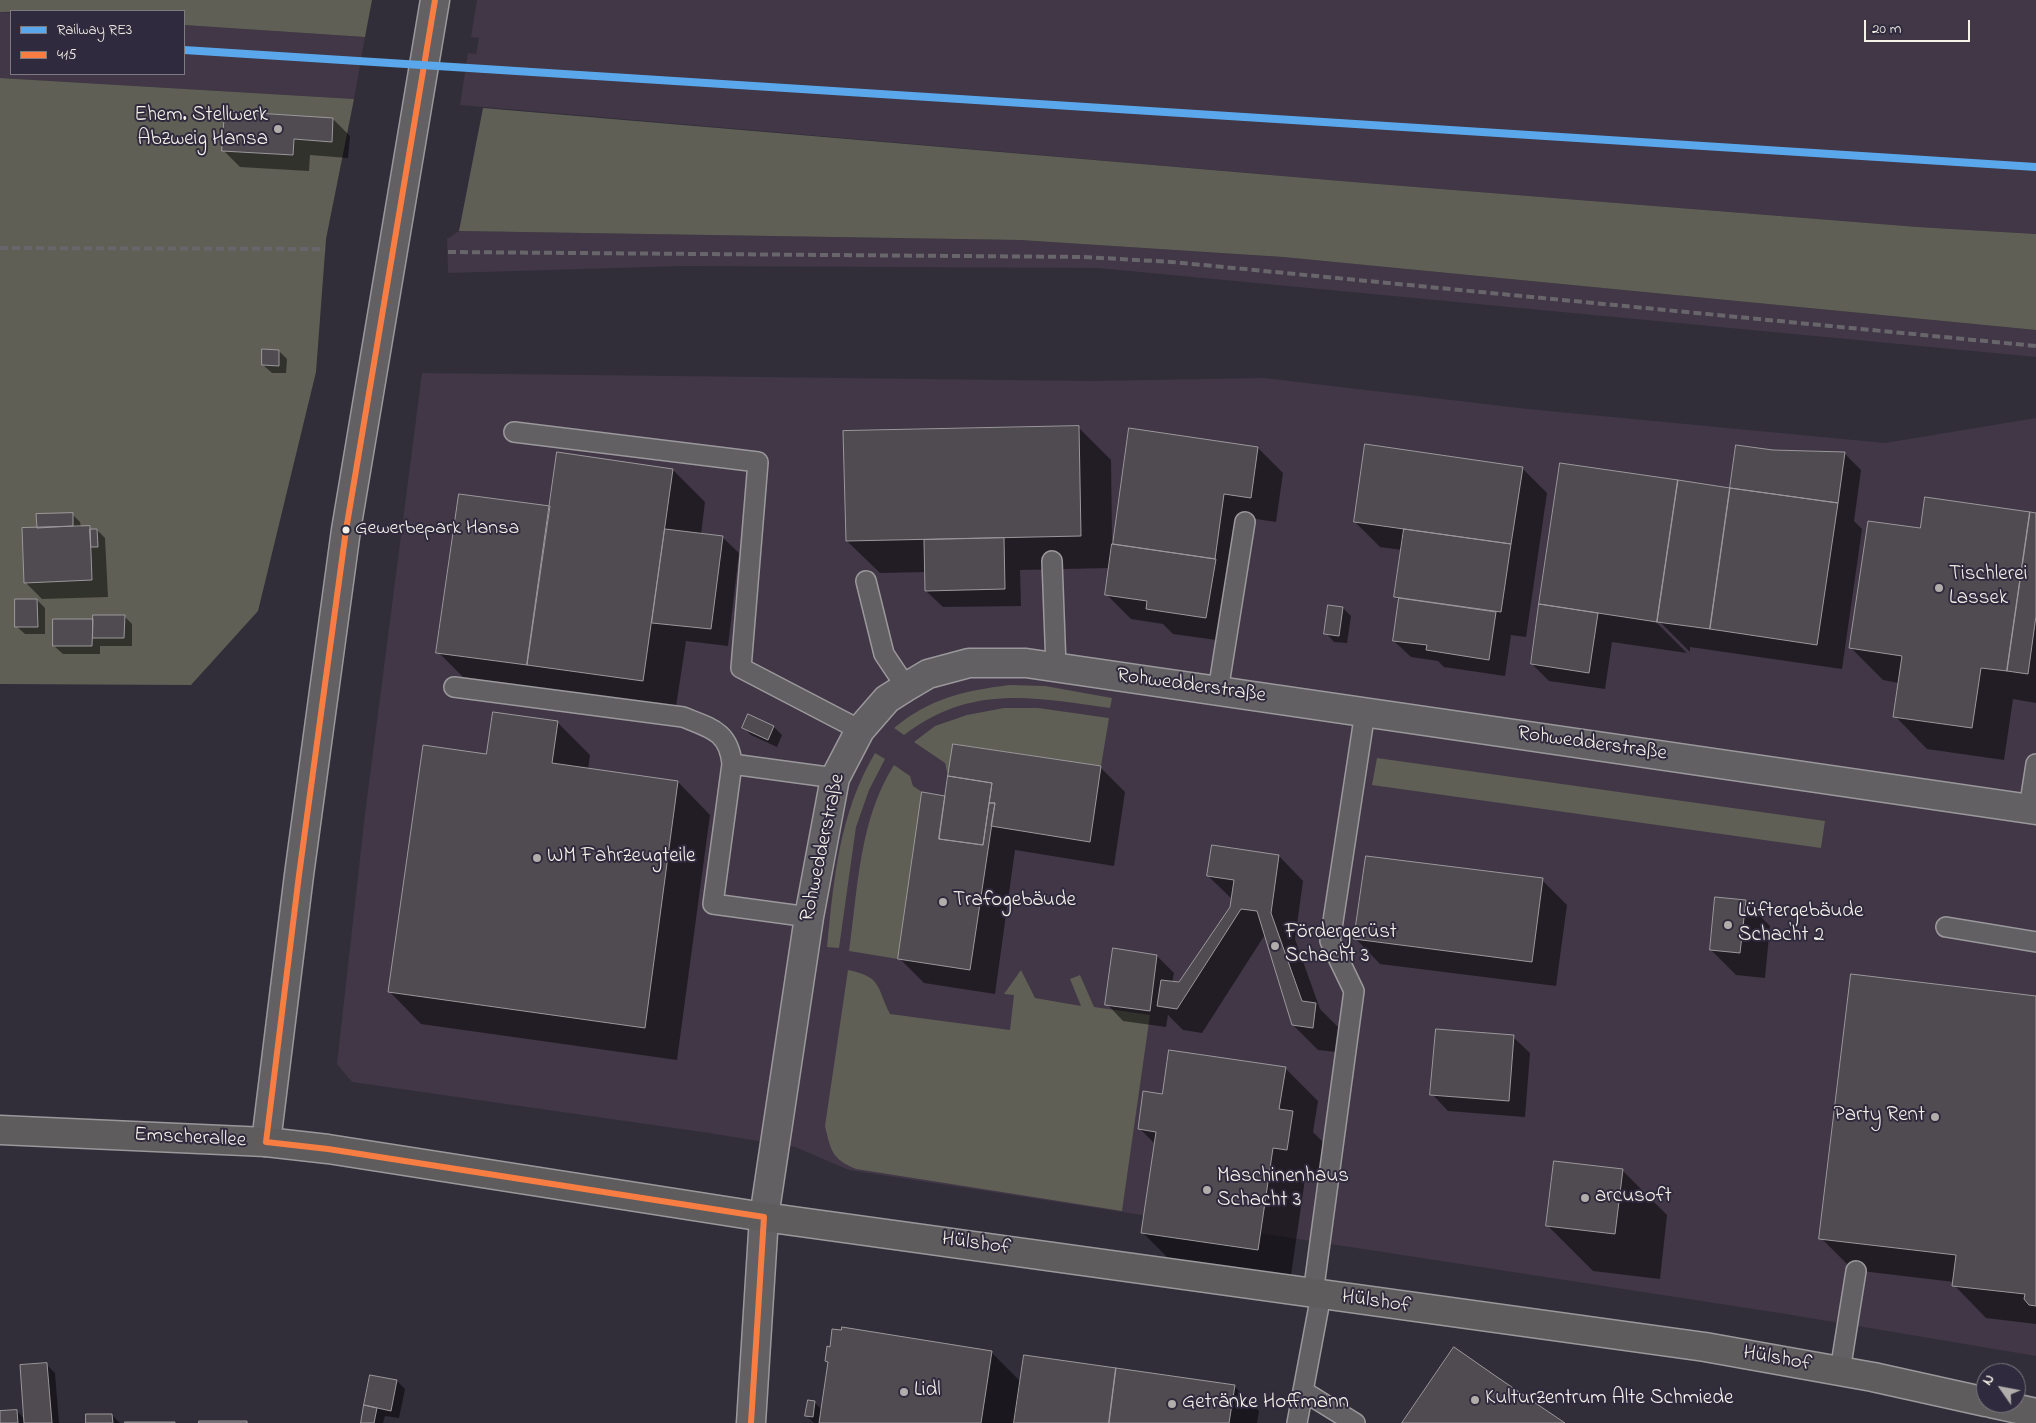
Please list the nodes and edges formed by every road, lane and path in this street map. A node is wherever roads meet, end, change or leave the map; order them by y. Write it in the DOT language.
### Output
graph roads {
  1 [pos="434,0"];
  2 [pos="514,432"];
  3 [pos="1245,522"];
  4 [pos="1052,561"];
  5 [pos="866,581"];
  6 [pos="1056,667"];
  7 [pos="454,687"];
  8 [pos="906,687"];
  9 [pos="1218,691"];
  10 [pos="1365,712"];
  11 [pos="860,730"];
  12 [pos="732,764"];
  13 [pos="2036,764"];
  14 [pos="835,778"];
  15 [pos="2033,809"];
  16 [pos="809,917"];
  17 [pos="1946,927"];
  18 [pos="2036,942"];
  19 [pos="0,1130"];
  20 [pos="266,1142"];
  21 [pos="764,1217"];
  22 [pos="1856,1271"];
  23 [pos="1317,1294"];
  24 [pos="1840,1371"];
  25 [pos="1304,1390"];
  26 [pos="1976,1400"];
  27 [pos="751,1423"];
  28 [pos="1297,1423"];
  29 [pos="1355,1423"];
  1 -- 20 [label="street"];
  2 -- 11 [label="lane"];
  3 -- 9 [label="lane"];
  4 -- 6 [label="lane"];
  5 -- 8 [label="lane"];
  6 -- 8 [label="street, Rohwedderstraße"];
  6 -- 9 [label="street, Rohwedderstraße"];
  7 -- 12 [label="lane"];
  8 -- 11 [label="street, Rohwedderstraße"];
  9 -- 10 [label="street, Rohwedderstraße"];
  10 -- 15 [label="street, Rohwedderstraße"];
  10 -- 23 [label="lane"];
  11 -- 14 [label="street, Rohwedderstraße"];
  12 -- 14 [label="lane"];
  12 -- 16 [label="lane"];
  13 -- 15 [label="lane"];
  14 -- 16 [label="street, Rohwedderstraße"];
  16 -- 21 [label="street, Rohwedderstraße"];
  17 -- 18 [label="lane"];
  19 -- 20 [label="main road, Emscherallee"];
  20 -- 21 [label="main road, Emscherallee"];
  21 -- 23 [label="main road, Hülshof"];
  21 -- 27 [label="street, Rohwedderstraße"];
  22 -- 24 [label="lane"];
  23 -- 24 [label="main road, Hülshof"];
  23 -- 25 [label="lane"];
  24 -- 26 [label="main road, Hülshof"];
  25 -- 28 [label="lane"];
  25 -- 29 [label="lane"];
}
